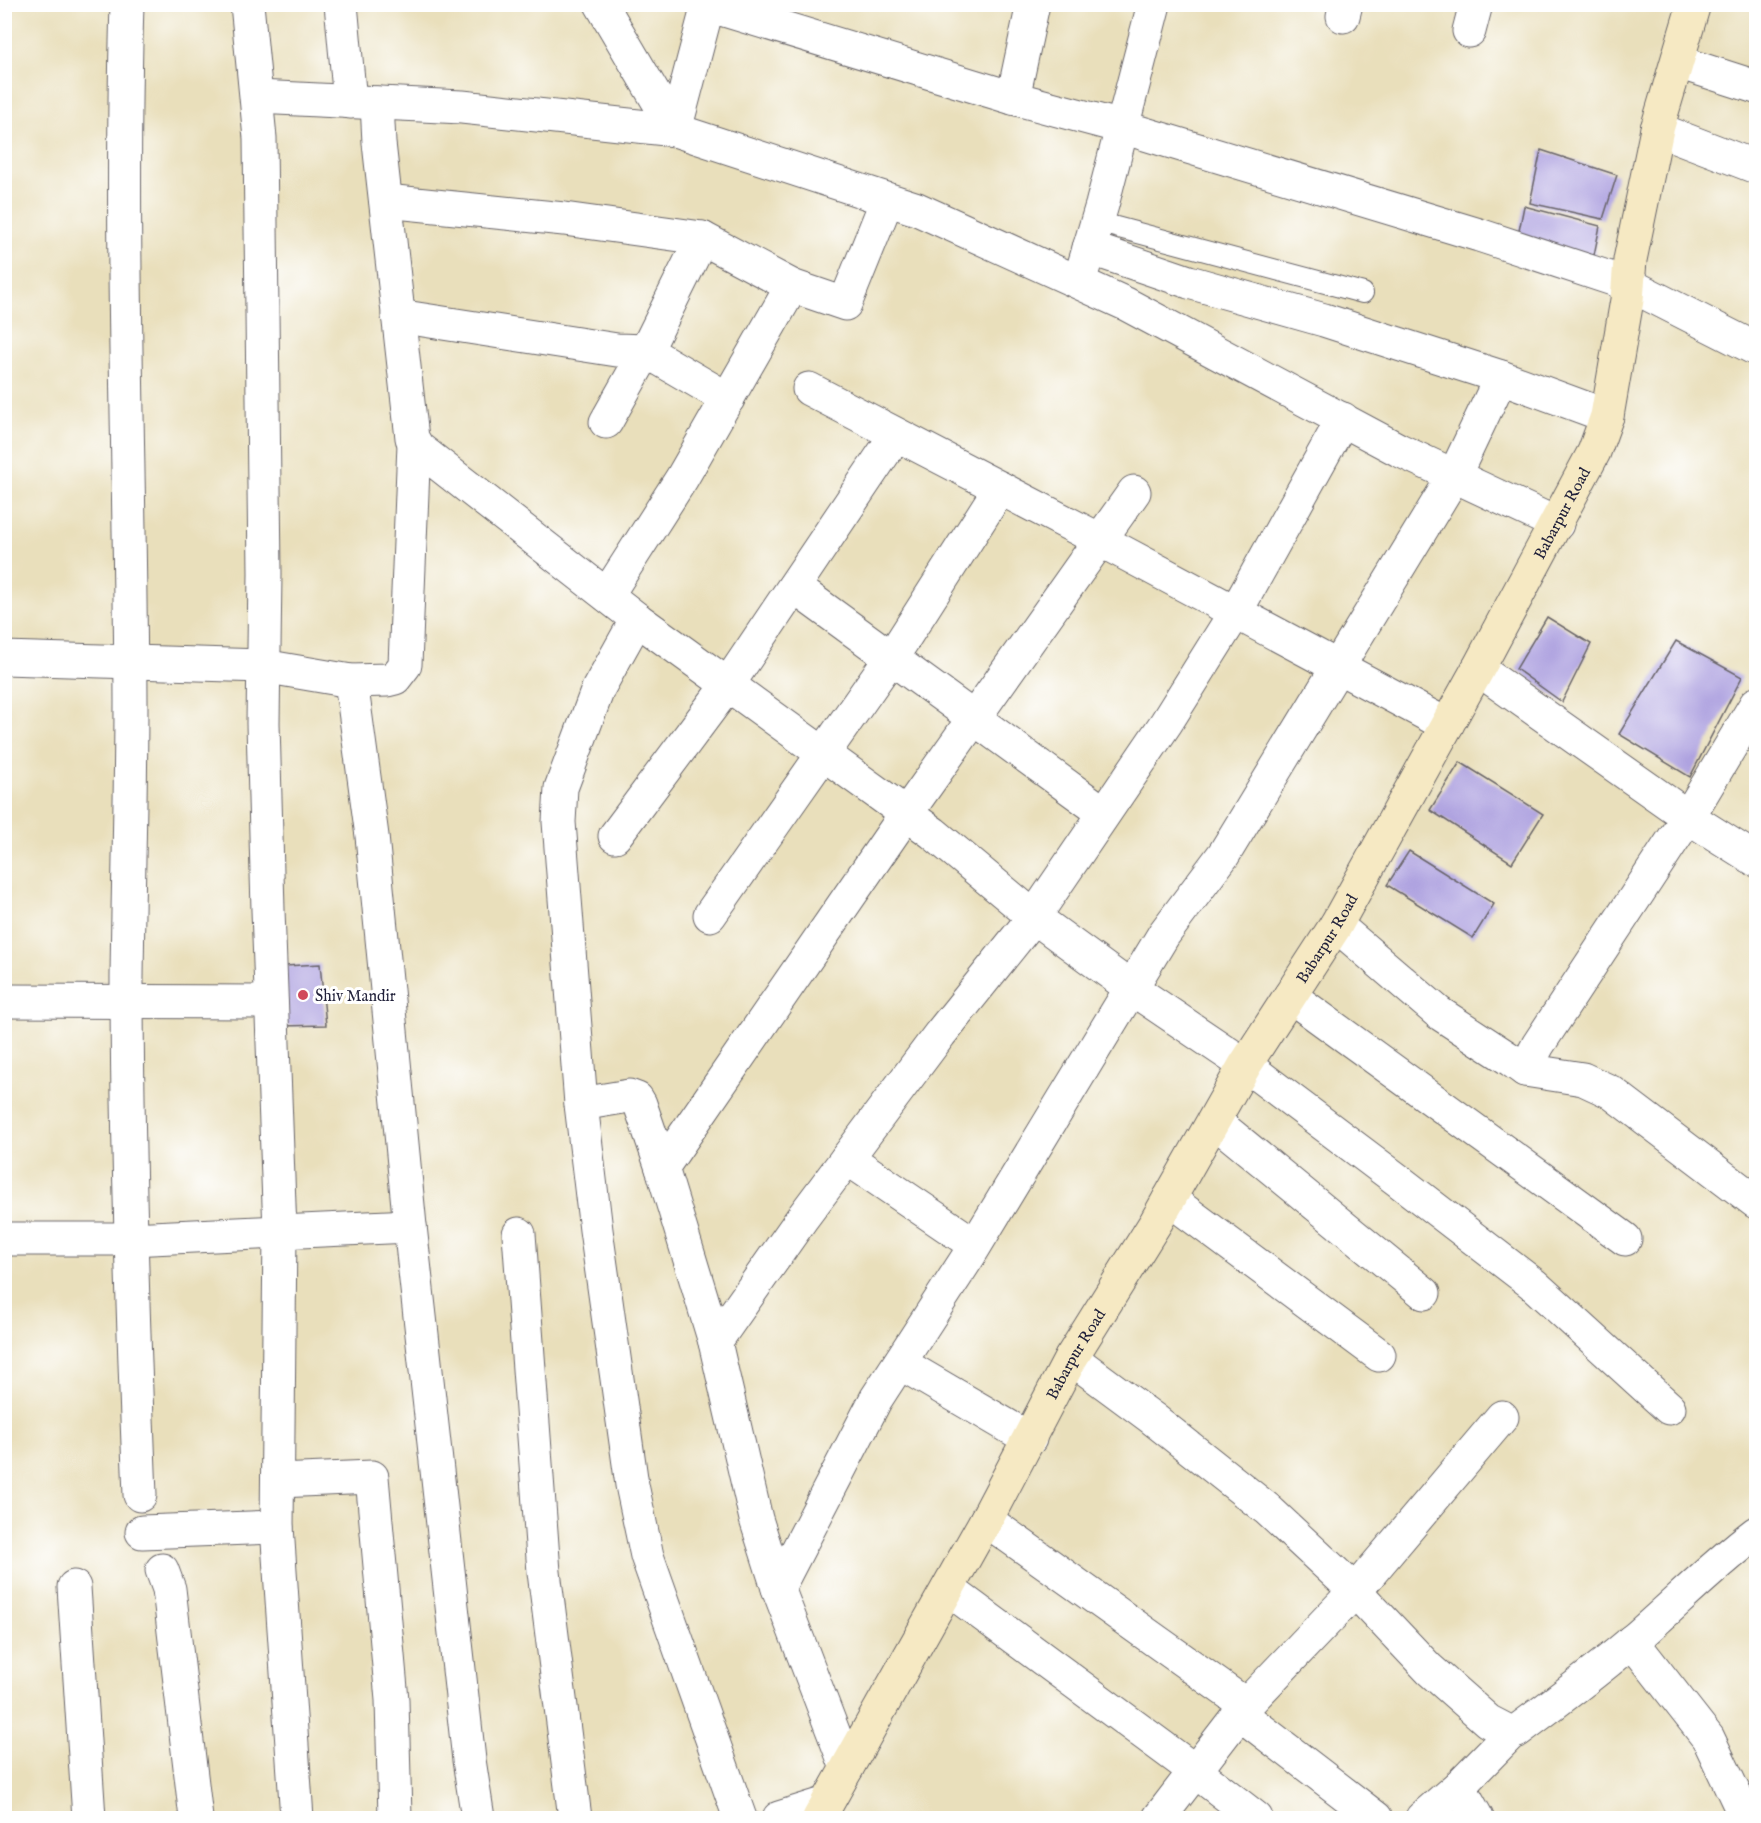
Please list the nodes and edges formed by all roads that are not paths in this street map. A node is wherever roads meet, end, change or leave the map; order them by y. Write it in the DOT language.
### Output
graph roads {
  1 [pos="127,4"];
  2 [pos="247,4"];
  3 [pos="341,4"];
  4 [pos="601,4"];
  5 [pos="1033,4"];
  6 [pos="1154,4"];
  7 [pos="1694,4"];
  8 [pos="708,5"];
  9 [pos="1678,62"];
  10 [pos="1756,87"];
  11 [pos="257,97"];
  12 [pos="1013,98"];
  13 [pos="363,103"];
  14 [pos="1122,128"];
  15 [pos="1657,129"];
  16 [pos="675,130"];
  17 [pos="1756,167"];
  18 [pos="887,200"];
  19 [pos="386,201"];
  20 [pos="1093,235"];
  21 [pos="702,238"];
  22 [pos="1080,282"];
  23 [pos="1628,284"];
  24 [pos="792,286"];
  25 [pos="1363,293"];
  26 [pos="398,316"];
  27 [pos="1756,349"];
  28 [pos="646,351"];
  29 [pos="1501,376"];
  30 [pos="809,389"];
  31 [pos="728,399"];
  32 [pos="1607,416"];
  33 [pos="1343,420"];
  34 [pos="606,422"];
  35 [pos="896,435"];
  36 [pos="414,444"];
  37 [pos="1454,476"];
  38 [pos="1000,488"];
  39 [pos="1134,492"];
  40 [pos="1557,524"];
  41 [pos="1100,540"];
  42 [pos="794,587"];
  43 [pos="607,595"];
  44 [pos="1235,613"];
  45 [pos="637,619"];
  46 [pos="4,658"];
  47 [pos="890,658"];
  48 [pos="129,661"];
  49 [pos="263,666"];
  50 [pos="1338,666"];
  51 [pos="1478,669"];
  52 [pos="351,681"];
  53 [pos="727,686"];
  54 [pos="1756,704"];
  55 [pos="974,717"];
  56 [pos="1447,725"];
  57 [pos="822,754"];
  58 [pos="906,813"];
  59 [pos="1104,813"];
  60 [pos="1688,817"];
  61 [pos="615,836"];
  62 [pos="1756,860"];
  63 [pos="710,915"];
  64 [pos="1034,917"];
  65 [pos="1336,926"];
  66 [pos="1131,988"];
  67 [pos="1290,996"];
  68 [pos="4,1001"];
  69 [pos="128,1001"];
  70 [pos="271,1002"];
  71 [pos="1245,1065"];
  72 [pos="1525,1070"];
  73 [pos="581,1104"];
  74 [pos="1214,1121"];
  75 [pos="847,1158"];
  76 [pos="662,1168"];
  77 [pos="1755,1198"];
  78 [pos="1169,1199"];
  79 [pos="410,1226"];
  80 [pos="280,1231"];
  81 [pos="519,1234"];
  82 [pos="4,1239"];
  83 [pos="130,1239"];
  84 [pos="1624,1239"];
  85 [pos="975,1245"];
  86 [pos="1424,1293"];
  87 [pos="716,1342"];
  88 [pos="1379,1355"];
  89 [pos="1071,1358"];
  90 [pos="900,1363"];
  91 [pos="1669,1408"];
  92 [pos="1502,1416"];
  93 [pos="1030,1439"];
  94 [pos="278,1481"];
  95 [pos="140,1495"];
  96 [pos="986,1520"];
  97 [pos="278,1527"];
  98 [pos="142,1532"];
  99 [pos="1756,1533"];
  100 [pos="162,1570"];
  101 [pos="74,1587"];
  102 [pos="778,1588"];
  103 [pos="948,1589"];
  104 [pos="1355,1592"];
  105 [pos="1632,1641"];
  106 [pos="1243,1709"];
  107 [pos="1510,1733"];
  108 [pos="847,1768"];
  109 [pos="1195,1771"];
  110 [pos="1459,1786"];
  111 [pos="823,1811"];
  112 [pos="89,1818"];
  113 [pos="196,1818"];
  114 [pos="297,1818"];
  115 [pos="395,1818"];
  116 [pos="478,1818"];
  117 [pos="575,1818"];
  118 [pos="740,1818"];
  119 [pos="779,1818"];
  120 [pos="1159,1818"];
  121 [pos="1256,1818"];
  122 [pos="1376,1818"];
  123 [pos="1422,1818"];
  124 [pos="1477,1818"];
  125 [pos="1746,1818"];
  1 -- 48 [label="street"];
  2 -- 11 [label="street"];
  3 -- 13 [label="street"];
  4 -- 16 [label="street"];
  5 -- 12 [label="street"];
  6 -- 14 [label="street"];
  7 -- 9 [label="street, Babarpur Road"];
  8 -- 12 [label="street"];
  8 -- 16 [label="street"];
  9 -- 10 [label="street"];
  9 -- 15 [label="street, Babarpur Road"];
  11 -- 13 [label="street"];
  11 -- 49 [label="street"];
  12 -- 14 [label="street"];
  13 -- 16 [label="street"];
  13 -- 19 [label="street"];
  14 -- 20 [label="street"];
  14 -- 23 [label="street"];
  15 -- 17 [label="street"];
  15 -- 23 [label="street, Babarpur Road"];
  16 -- 18 [label="street"];
  18 -- 22 [label="street"];
  18 -- 24 [label="street"];
  19 -- 21 [label="street"];
  19 -- 26 [label="street"];
  20 -- 22 [label="street"];
  20 -- 25 [label="lane"];
  20 -- 29 [label="street"];
  21 -- 24 [label="street"];
  21 -- 28 [label="street"];
  22 -- 33 [label="street"];
  23 -- 27 [label="street"];
  23 -- 32 [label="street, Babarpur Road"];
  24 -- 31 [label="street"];
  26 -- 28 [label="street"];
  26 -- 36 [label="street"];
  28 -- 31 [label="street"];
  28 -- 34 [label="street"];
  29 -- 32 [label="street"];
  29 -- 37 [label="street"];
  30 -- 35 [label="street"];
  31 -- 43 [label="street"];
  32 -- 40 [label="street, Babarpur Road"];
  33 -- 37 [label="street"];
  33 -- 44 [label="street"];
  35 -- 38 [label="street"];
  35 -- 42 [label="street"];
  36 -- 43 [label="street"];
  36 -- 52 [label="street"];
  37 -- 40 [label="street"];
  37 -- 50 [label="street"];
  38 -- 41 [label="street"];
  38 -- 47 [label="street"];
  39 -- 41 [label="street"];
  40 -- 51 [label="street, Babarpur Road"];
  41 -- 44 [label="street"];
  41 -- 55 [label="street"];
  42 -- 47 [label="street"];
  42 -- 53 [label="street"];
  43 -- 45 [label="street"];
  44 -- 50 [label="street"];
  44 -- 59 [label="street"];
  45 -- 53 [label="street"];
  45 -- 73 [label="street"];
  46 -- 48 [label="street"];
  47 -- 55 [label="street"];
  47 -- 57 [label="street"];
  48 -- 49 [label="street"];
  48 -- 69 [label="street"];
  49 -- 52 [label="street"];
  49 -- 70 [label="street"];
  50 -- 56 [label="street"];
  50 -- 66 [label="street"];
  51 -- 56 [label="street, Babarpur Road"];
  51 -- 60 [label="street"];
  52 -- 79 [label="street"];
  53 -- 57 [label="street"];
  53 -- 61 [label="street"];
  54 -- 60 [label="street"];
  55 -- 58 [label="street"];
  55 -- 59 [label="street"];
  56 -- 65 [label="street, Babarpur Road"];
  57 -- 58 [label="street"];
  57 -- 63 [label="street"];
  58 -- 64 [label="street"];
  58 -- 76 [label="street"];
  59 -- 64 [label="street"];
  60 -- 62 [label="street"];
  60 -- 72 [label="street"];
  64 -- 66 [label="street"];
  64 -- 75 [label="street"];
  65 -- 67 [label="street, Babarpur Road"];
  65 -- 72 [label="street"];
  66 -- 71 [label="street"];
  66 -- 85 [label="street"];
  67 -- 71 [label="street, Babarpur Road"];
  67 -- 84 [label="street"];
  68 -- 69 [label="street"];
  69 -- 70 [label="street"];
  69 -- 83 [label="street"];
  70 -- 80 [label="street"];
  71 -- 74 [label="street, Babarpur Road"];
  71 -- 91 [label="street"];
  72 -- 77 [label="street"];
  73 -- 76 [label="street"];
  73 -- 118 [label="street"];
  74 -- 78 [label="street, Babarpur Road"];
  74 -- 86 [label="street"];
  75 -- 85 [label="street"];
  75 -- 87 [label="street"];
  76 -- 87 [label="street"];
  78 -- 88 [label="street"];
  78 -- 89 [label="street, Babarpur Road"];
  79 -- 80 [label="street"];
  79 -- 116 [label="street"];
  80 -- 83 [label="street"];
  80 -- 94 [label="street"];
  81 -- 117 [label="street"];
  82 -- 83 [label="street"];
  83 -- 95 [label="street"];
  85 -- 90 [label="street"];
  87 -- 102 [label="street"];
  89 -- 93 [label="street, Babarpur Road"];
  89 -- 104 [label="street"];
  90 -- 93 [label="street"];
  90 -- 102 [label="street"];
  92 -- 104 [label="street"];
  93 -- 96 [label="street, Babarpur Road"];
  94 -- 97 [label="street"];
  94 -- 115 [label="street"];
  96 -- 103 [label="street, Babarpur Road"];
  96 -- 106 [label="street"];
  97 -- 98 [label="street"];
  97 -- 114 [label="street"];
  99 -- 105 [label="street"];
  100 -- 113 [label="street"];
  101 -- 112 [label="street"];
  102 -- 108 [label="street"];
  103 -- 108 [label="street, Babarpur Road"];
  103 -- 109 [label="street"];
  104 -- 106 [label="street"];
  104 -- 107 [label="street"];
  105 -- 107 [label="street"];
  105 -- 125 [label="street"];
  106 -- 109 [label="street"];
  106 -- 122 [label="street"];
  107 -- 110 [label="street"];
  108 -- 111 [label="street, Babarpur Road"];
  109 -- 120 [label="street"];
  109 -- 121 [label="street"];
  110 -- 123 [label="street"];
  110 -- 124 [label="street"];
  111 -- 119 [label="street"];
}
